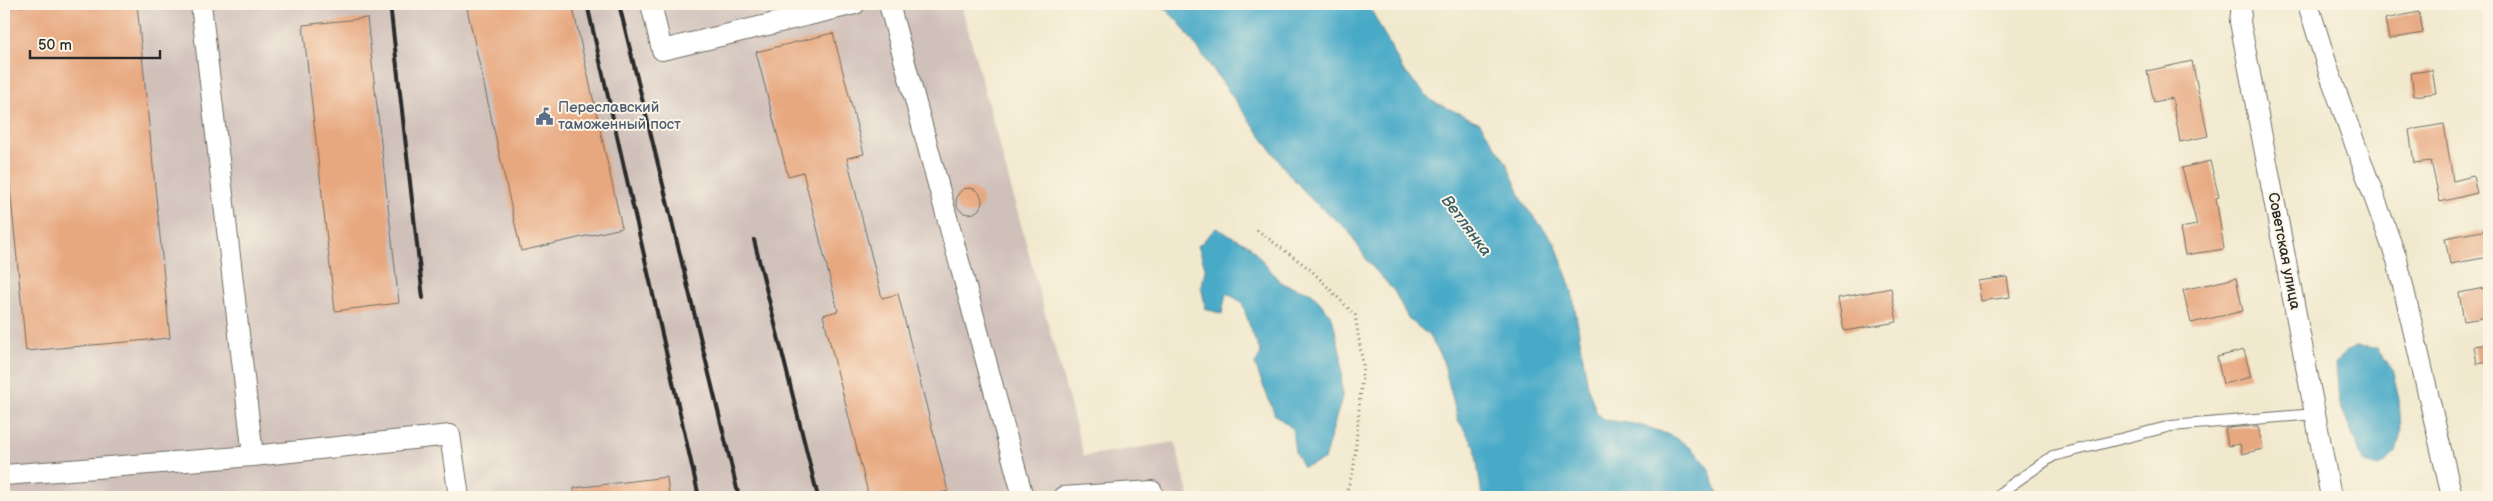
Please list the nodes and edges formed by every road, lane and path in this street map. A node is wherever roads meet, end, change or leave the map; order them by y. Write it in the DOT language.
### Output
graph roads {
  1 [pos="201,4"];
  2 [pos="651,4"];
  3 [pos="855,4"];
  4 [pos="889,4"];
  5 [pos="2242,4"];
  6 [pos="2308,4"];
  7 [pos="1257,230"];
  8 [pos="2315,414"];
  9 [pos="253,456"];
  10 [pos="4,475"];
  11 [pos="459,497"];
  12 [pos="1023,497"];
  13 [pos="1063,497"];
  14 [pos="1153,497"];
  15 [pos="1345,497"];
  16 [pos="1998,497"];
  17 [pos="2331,497"];
  18 [pos="2452,497"];
  1 -- 9 [label="street"];
  2 -- 3 [label="street"];
  4 -- 12 [label="street"];
  5 -- 8 [label="street, Советская улица"];
  6 -- 18 [label="street"];
  7 -- 15 [label="path"];
  8 -- 16 [label="lane"];
  8 -- 17 [label="street, Советская улица"];
  9 -- 10 [label="street"];
  9 -- 11 [label="street"];
  13 -- 14 [label="street"];
}
